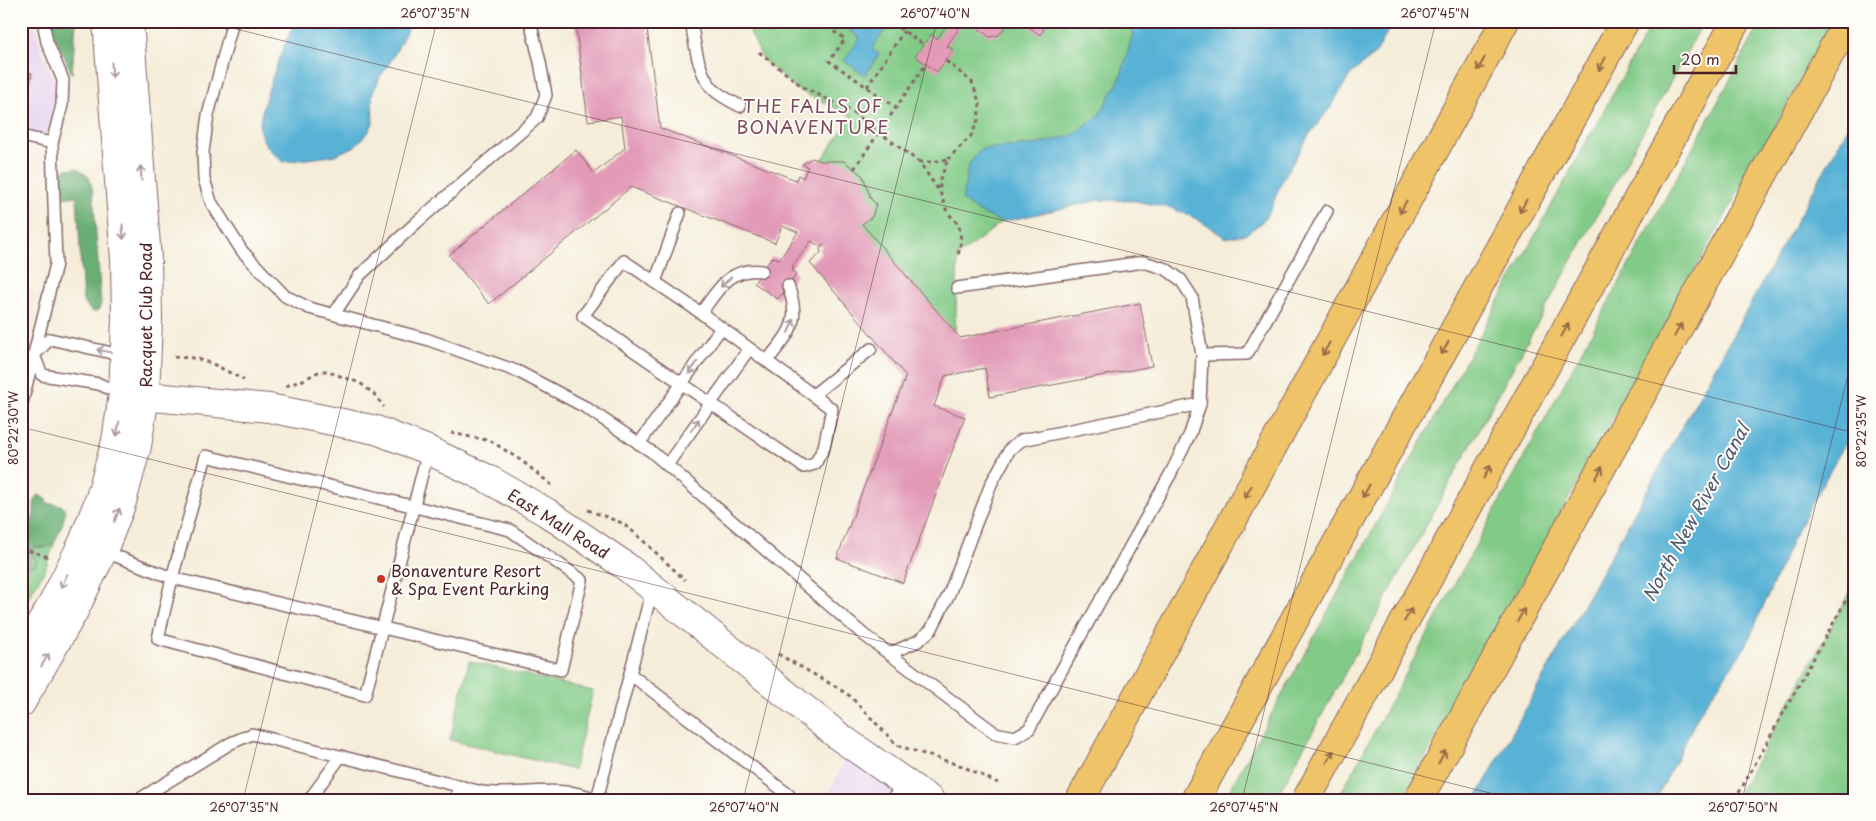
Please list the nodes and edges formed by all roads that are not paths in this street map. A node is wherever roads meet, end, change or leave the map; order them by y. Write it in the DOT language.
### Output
graph roads {
  1 [pos="43,21"];
  2 [pos="107,21"];
  3 [pos="130,21"];
  4 [pos="233,21"];
  5 [pos="530,21"];
  6 [pos="691,21"];
  7 [pos="1505,21"];
  8 [pos="1626,21"];
  9 [pos="1736,21"];
  10 [pos="1848,21"];
  11 [pos="740,106"];
  12 [pos="21,136"];
  13 [pos="52,143"];
  14 [pos="1328,211"];
  15 [pos="680,213"];
  16 [pos="762,271"];
  17 [pos="655,282"];
  18 [pos="788,286"];
  19 [pos="956,288"];
  20 [pos="701,313"];
  21 [pos="334,314"];
  22 [pos="721,328"];
  23 [pos="749,349"];
  24 [pos="871,349"];
  25 [pos="34,354"];
  26 [pos="125,355"];
  27 [pos="1202,355"];
  28 [pos="767,361"];
  29 [pos="682,384"];
  30 [pos="134,395"];
  31 [pos="813,395"];
  32 [pos="711,402"];
  33 [pos="1200,404"];
  34 [pos="21,408"];
  35 [pos="639,444"];
  36 [pos="428,450"];
  37 [pos="667,465"];
  38 [pos="414,506"];
  39 [pos="104,551"];
  40 [pos="172,578"];
  41 [pos="653,588"];
  42 [pos="382,629"];
  43 [pos="889,654"];
  44 [pos="21,657"];
  45 [pos="630,674"];
  46 [pos="21,703"];
  47 [pos="341,756"];
  48 [pos="463,787"];
  49 [pos="898,791"];
  50 [pos="575,797"];
  51 [pos="598,799"];
  52 [pos="138,800"];
  53 [pos="309,800"];
  54 [pos="453,800"];
  55 [pos="471,800"];
  56 [pos="786,800"];
  57 [pos="930,800"];
  58 [pos="1080,800"];
  59 [pos="1195,800"];
  60 [pos="1306,800"];
  61 [pos="1418,800"];
  1 -- 13 [label="lane"];
  2 -- 26 [label="street, Racquet Club Road, one-way"];
  30 -- 3 [label="street, Racquet Club Road, one-way"];
  4 -- 21 [label="lane"];
  5 -- 21 [label="lane"];
  6 -- 11 [label="lane"];
  7 -- 58 [label="main road, one-way"];
  8 -- 59 [label="main road, one-way"];
  60 -- 9 [label="main road, one-way"];
  61 -- 10 [label="main road, one-way"];
  12 -- 13 [label="lane"];
  13 -- 25 [label="lane"];
  14 -- 27 [label="lane"];
  15 -- 17 [label="lane"];
  16 -- 20 [label="lane, one-way"];
  17 -- 20 [label="lane"];
  17 -- 29 [label="lane"];
  28 -- 18 [label="lane, one-way"];
  19 -- 27 [label="lane"];
  20 -- 22 [label="lane"];
  21 -- 35 [label="lane"];
  22 -- 23 [label="lane"];
  22 -- 29 [label="lane, one-way"];
  23 -- 28 [label="lane"];
  23 -- 32 [label="lane"];
  24 -- 31 [label="lane"];
  26 -- 25 [label="lane, one-way"];
  25 -- 30 [label="lane"];
  25 -- 34 [label="lane"];
  26 -- 30 [label="street, Racquet Club Road"];
  27 -- 33 [label="lane"];
  28 -- 31 [label="lane"];
  29 -- 32 [label="lane"];
  29 -- 35 [label="lane"];
  30 -- 36 [label="street, East Mall Road"];
  39 -- 30 [label="street, Racquet Club Road, one-way"];
  30 -- 44 [label="street, Racquet Club Road, one-way"];
  31 -- 32 [label="lane"];
  37 -- 32 [label="lane, one-way"];
  33 -- 43 [label="lane"];
  33 -- 43 [label="lane"];
  35 -- 37 [label="lane"];
  36 -- 38 [label="lane"];
  36 -- 41 [label="street, East Mall Road"];
  37 -- 43 [label="lane"];
  38 -- 40 [label="lane"];
  38 -- 42 [label="lane"];
  38 -- 42 [label="lane"];
  39 -- 40 [label="lane"];
  46 -- 39 [label="street, Racquet Club Road, one-way"];
  40 -- 42 [label="lane"];
  40 -- 42 [label="lane"];
  41 -- 45 [label="lane"];
  41 -- 49 [label="street, East Mall Road"];
  45 -- 51 [label="lane"];
  45 -- 56 [label="lane"];
  47 -- 48 [label="lane"];
  47 -- 52 [label="lane"];
  47 -- 53 [label="lane"];
  48 -- 50 [label="lane"];
  48 -- 54 [label="lane"];
  48 -- 55 [label="lane"];
  49 -- 57 [label="street, East Mall Road"];
  50 -- 51 [label="lane"];
}
